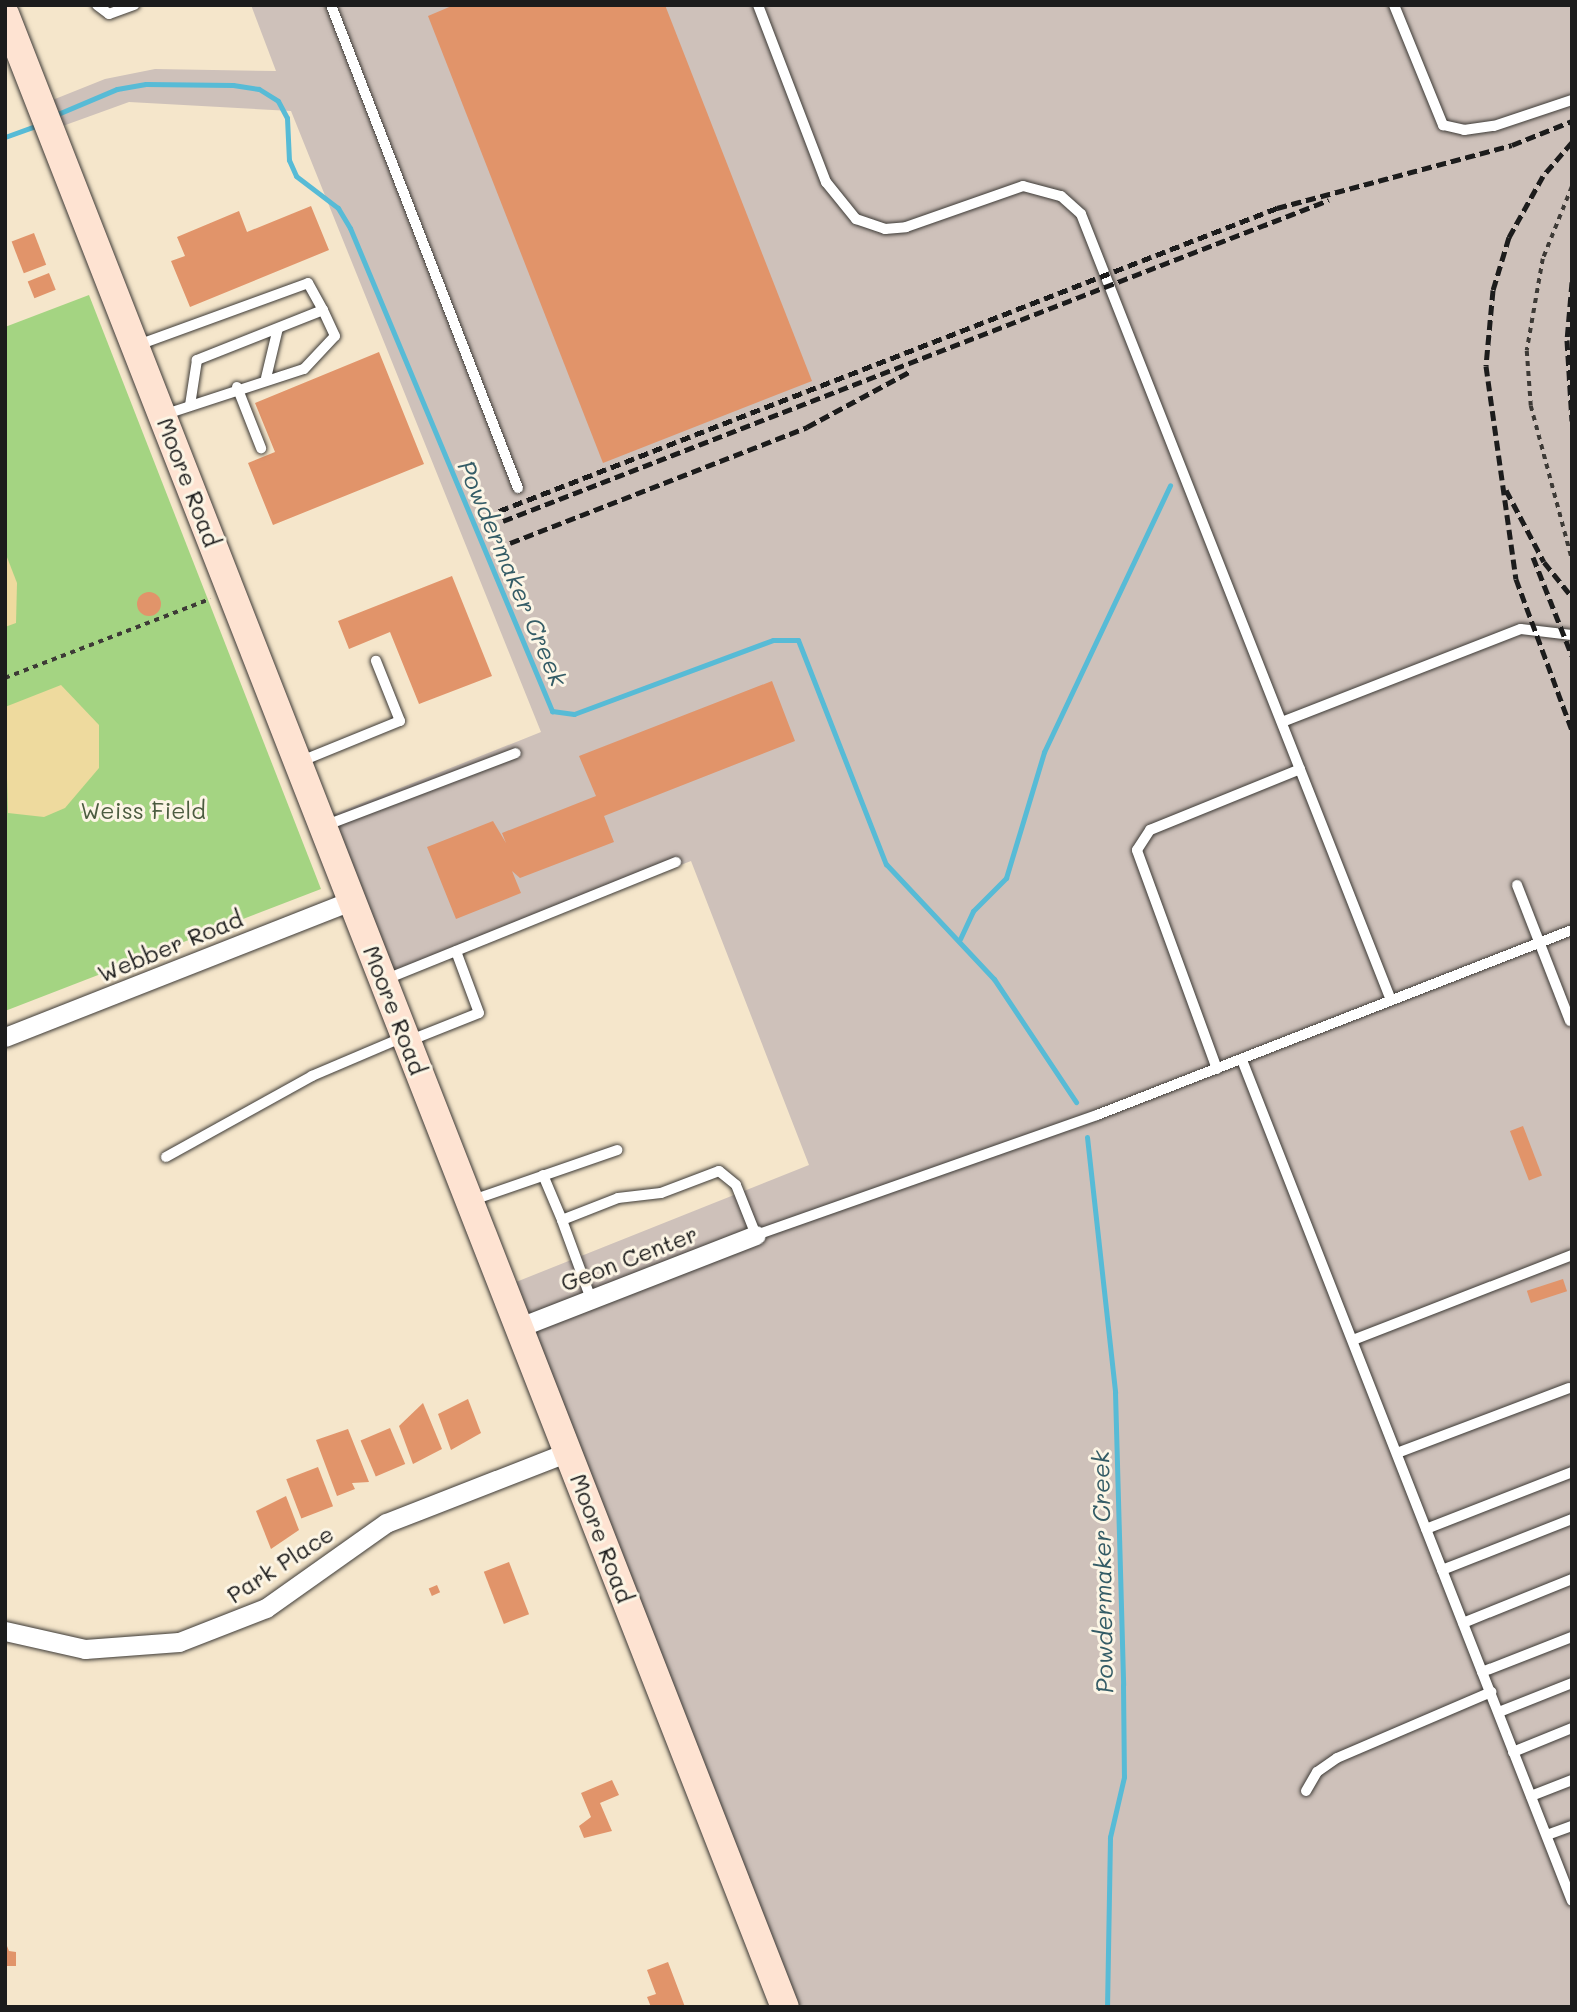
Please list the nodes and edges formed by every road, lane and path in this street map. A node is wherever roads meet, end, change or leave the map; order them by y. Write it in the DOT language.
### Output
graph roads {
  1 [pos="97,5"];
  2 [pos="134,5"];
  3 [pos="331,5"];
  4 [pos="758,5"];
  5 [pos="1394,5"];
  6 [pos="5,14"];
  7 [pos="1572,100"];
  8 [pos="1572,187"];
  9 [pos="323,310"];
  10 [pos="278,328"];
  11 [pos="136,346"];
  12 [pos="266,378"];
  13 [pos="237,387"];
  14 [pos="190,405"];
  15 [pos="163,415"];
  16 [pos="261,448"];
  17 [pos="518,488"];
  18 [pos="1572,559"];
  19 [pos="231,590"];
  20 [pos="1572,635"];
  21 [pos="376,661"];
  22 [pos="5,678"];
  23 [pos="1282,722"];
  24 [pos="516,753"];
  25 [pos="299,763"];
  26 [pos="1300,769"];
  27 [pos="323,826"];
  28 [pos="676,862"];
  29 [pos="1517,885"];
  30 [pos="352,900"];
  31 [pos="1572,930"];
  32 [pos="1539,943"];
  33 [pos="456,951"];
  34 [pos="383,980"];
  35 [pos="1391,1000"];
  36 [pos="1570,1021"];
  37 [pos="5,1037"];
  38 [pos="406,1039"];
  39 [pos="1242,1060"];
  40 [pos="1217,1069"];
  41 [pos="617,1150"];
  42 [pos="166,1157"];
  43 [pos="544,1175"];
  44 [pos="470,1201"];
  45 [pos="562,1220"];
  46 [pos="755,1235"];
  47 [pos="1572,1255"];
  48 [pos="592,1299"];
  49 [pos="520,1327"];
  50 [pos="1353,1340"];
  51 [pos="1569,1388"];
  52 [pos="568,1452"];
  53 [pos="1397,1453"];
  54 [pos="1572,1472"];
  55 [pos="1572,1519"];
  56 [pos="1426,1529"];
  57 [pos="1442,1570"];
  58 [pos="1572,1579"];
  59 [pos="1463,1623"];
  60 [pos="5,1631"];
  61 [pos="1572,1636"];
  62 [pos="1482,1672"];
  63 [pos="1572,1683"];
  64 [pos="1490,1692"];
  65 [pos="1499,1712"];
  66 [pos="1572,1728"];
  67 [pos="1513,1752"];
  68 [pos="1572,1780"];
  69 [pos="1306,1791"];
  70 [pos="1531,1796"];
  71 [pos="1572,1826"];
  72 [pos="1547,1835"];
  73 [pos="1567,1874"];
  74 [pos="1572,1902"];
  75 [pos="785,2007"];
  1 -- 2 [label="lane"];
  3 -- 17 [label="lane"];
  4 -- 23 [label="lane"];
  5 -- 7 [label="lane"];
  6 -- 11 [label="street, Moore Road"];
  8 -- 18 [label="path"];
  9 -- 10 [label="lane"];
  9 -- 11 [label="lane"];
  9 -- 12 [label="lane"];
  10 -- 12 [label="lane"];
  10 -- 14 [label="lane"];
  11 -- 15 [label="street, Moore Road"];
  12 -- 13 [label="lane"];
  13 -- 14 [label="lane"];
  13 -- 16 [label="lane"];
  14 -- 15 [label="lane"];
  15 -- 19 [label="street, Moore Road"];
  19 -- 22 [label="path"];
  19 -- 25 [label="street, Moore Road"];
  20 -- 23 [label="lane"];
  21 -- 25 [label="lane"];
  23 -- 26 [label="lane"];
  24 -- 27 [label="lane"];
  25 -- 27 [label="street, Moore Road"];
  26 -- 35 [label="lane"];
  26 -- 40 [label="lane"];
  27 -- 30 [label="street, Moore Road"];
  28 -- 33 [label="lane"];
  29 -- 32 [label="lane"];
  30 -- 34 [label="street, Moore Road"];
  30 -- 37 [label="street, Webber Road"];
  31 -- 32 [label="lane"];
  32 -- 35 [label="lane"];
  32 -- 36 [label="lane"];
  33 -- 34 [label="lane"];
  33 -- 38 [label="lane"];
  34 -- 38 [label="street, Moore Road"];
  35 -- 39 [label="lane"];
  38 -- 42 [label="lane"];
  38 -- 44 [label="street, Moore Road"];
  39 -- 40 [label="lane"];
  39 -- 50 [label="lane"];
  40 -- 46 [label="lane"];
  41 -- 43 [label="lane"];
  43 -- 44 [label="lane"];
  43 -- 45 [label="lane"];
  44 -- 49 [label="street, Moore Road"];
  45 -- 46 [label="lane"];
  45 -- 48 [label="lane"];
  46 -- 48 [label="street, Geon Center"];
  47 -- 50 [label="lane"];
  48 -- 49 [label="street, Geon Center"];
  49 -- 52 [label="street, Moore Road"];
  50 -- 53 [label="lane"];
  51 -- 53 [label="lane"];
  52 -- 60 [label="street, Park Place"];
  52 -- 75 [label="street, Moore Road"];
  53 -- 56 [label="lane"];
  54 -- 56 [label="lane"];
  55 -- 57 [label="lane"];
  56 -- 57 [label="lane"];
  57 -- 59 [label="lane"];
  58 -- 59 [label="lane"];
  59 -- 62 [label="lane"];
  61 -- 62 [label="lane"];
  62 -- 64 [label="lane"];
  63 -- 65 [label="lane"];
  64 -- 65 [label="lane"];
  64 -- 69 [label="lane"];
  65 -- 67 [label="lane"];
  66 -- 67 [label="lane"];
  67 -- 70 [label="lane"];
  68 -- 70 [label="lane"];
  70 -- 72 [label="lane"];
  71 -- 72 [label="lane"];
  72 -- 73 [label="lane"];
  73 -- 74 [label="lane"];
}
